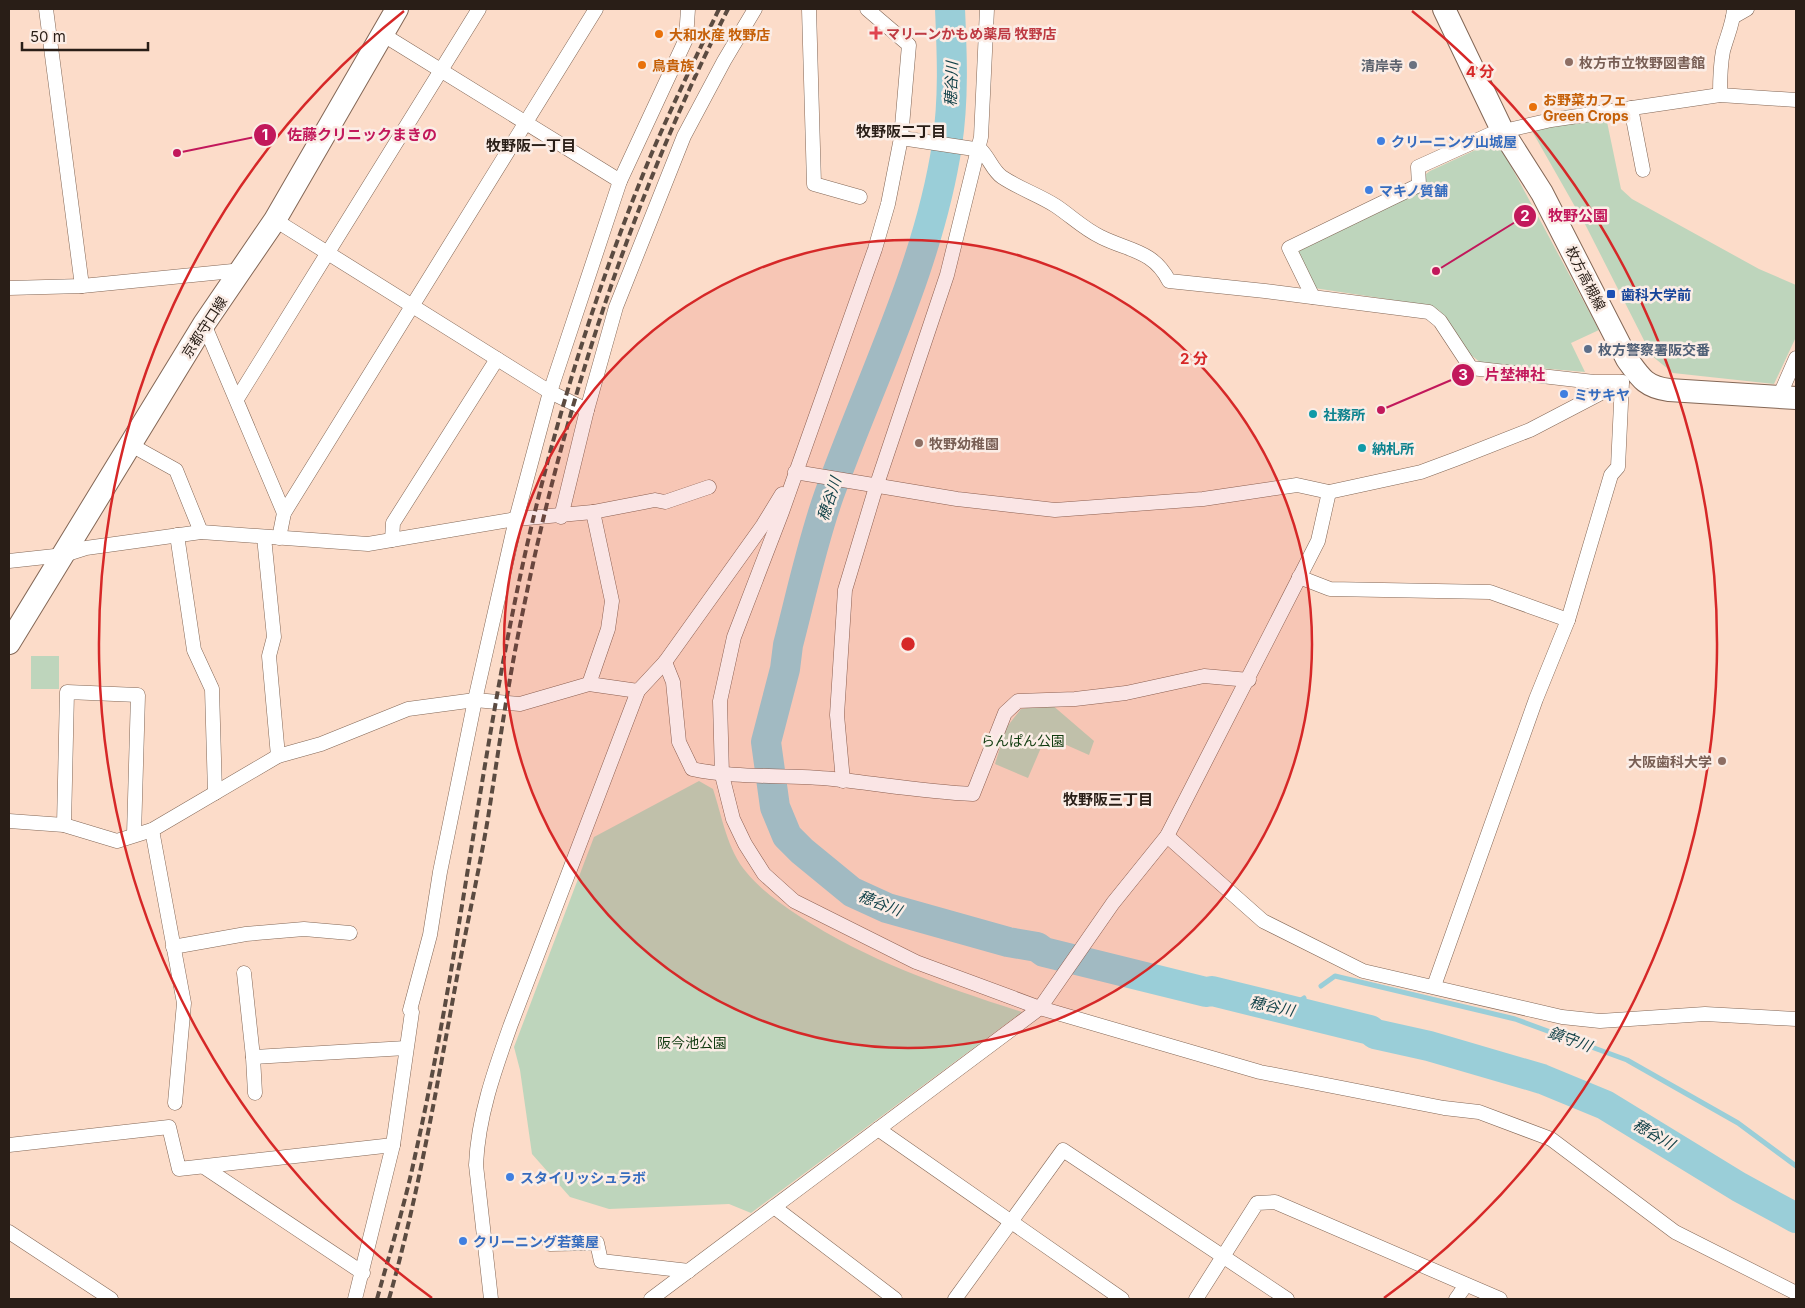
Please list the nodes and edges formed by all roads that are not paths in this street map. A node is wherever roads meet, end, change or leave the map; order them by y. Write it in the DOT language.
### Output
graph roads {
  1 [pos="46,9"];
  2 [pos="397,9"];
  3 [pos="479,9"];
  4 [pos="596,9"];
  5 [pos="688,9"];
  6 [pos="755,9"];
  7 [pos="808,9"];
  8 [pos="867,9"];
  9 [pos="987,9"];
  10 [pos="1444,9"];
  11 [pos="1747,9"];
  12 [pos="1734,13"];
  13 [pos="382,34"];
  14 [pos="441,70"];
  15 [pos="1720,95"];
  16 [pos="1796,100"];
  17 [pos="1630,108"];
  18 [pos="525,123"];
  19 [pos="1502,130"];
  20 [pos="904,139"];
  21 [pos="972,148"];
  22 [pos="1643,170"];
  23 [pos="620,181"];
  24 [pos="860,197"];
  25 [pos="276,220"];
  26 [pos="328,252"];
  27 [pos="243,270"];
  28 [pos="82,286"];
  29 [pos="9,288"];
  30 [pos="1313,297"];
  31 [pos="413,305"];
  32 [pos="204,324"];
  33 [pos="1796,358"];
  34 [pos="497,359"];
  35 [pos="1631,380"];
  36 [pos="550,392"];
  37 [pos="1787,398"];
  38 [pos="237,399"];
  39 [pos="588,410"];
  40 [pos="131,445"];
  41 [pos="800,472"];
  42 [pos="874,486"];
  43 [pos="709,487"];
  44 [pos="1329,492"];
  45 [pos="593,512"];
  46 [pos="284,514"];
  47 [pos="561,517"];
  48 [pos="516,519"];
  49 [pos="201,532"];
  50 [pos="177,536"];
  51 [pos="264,537"];
  52 [pos="279,538"];
  53 [pos="392,540"];
  54 [pos="64,555"];
  55 [pos="9,560"];
  56 [pos="1299,577"];
  57 [pos="1568,620"];
  58 [pos="9,643"];
  59 [pos="665,662"];
  60 [pos="1249,680"];
  61 [pos="590,684"];
  62 [pos="638,691"];
  63 [pos="475,700"];
  64 [pos="278,756"];
  65 [pos="722,775"];
  66 [pos="837,780"];
  67 [pos="215,793"];
  68 [pos="9,821"];
  69 [pos="64,825"];
  70 [pos="152,830"];
  71 [pos="134,835"];
  72 [pos="1167,836"];
  73 [pos="350,932"];
  74 [pos="173,947"];
  75 [pos="244,973"];
  76 [pos="1434,986"];
  77 [pos="1040,1008"];
  78 [pos="1796,1019"];
  79 [pos="406,1048"];
  80 [pos="253,1057"];
  81 [pos="255,1093"];
  82 [pos="175,1103"];
  83 [pos="878,1129"];
  84 [pos="9,1145"];
  85 [pos="393,1145"];
  86 [pos="204,1167"];
  87 [pos="774,1207"];
  88 [pos="1012,1222"];
  89 [pos="9,1232"];
  90 [pos="550,1244"];
  91 [pos="1223,1258"];
  92 [pos="689,1271"];
  93 [pos="363,1273"];
  94 [pos="1466,1285"];
  95 [pos="1796,1293"];
  96 [pos="111,1299"];
  97 [pos="355,1299"];
  98 [pos="490,1299"];
  99 [pos="650,1299"];
  100 [pos="895,1299"];
  101 [pos="956,1299"];
  102 [pos="1122,1299"];
  103 [pos="1196,1299"];
  104 [pos="1287,1299"];
  105 [pos="1456,1299"];
  106 [pos="1500,1299"];
  1 -- 28 [label="street"];
  2 -- 13 [label="main road, 京都守口線"];
  3 -- 14 [label="street"];
  4 -- 18 [label="street"];
  5 -- 23 [label="street"];
  6 -- 39 [label="street"];
  7 -- 24 [label="street"];
  8 -- 20 [label="street"];
  9 -- 21 [label="street"];
  10 -- 19 [label="main road, 枚方高槻線"];
  11 -- 12 [label="street"];
  12 -- 15 [label="street"];
  13 -- 14 [label="street"];
  13 -- 25 [label="main road, 京都守口線"];
  14 -- 18 [label="street"];
  14 -- 26 [label="street"];
  15 -- 16 [label="street"];
  15 -- 17 [label="street"];
  17 -- 19 [label="street"];
  17 -- 22 [label="street"];
  18 -- 23 [label="street"];
  18 -- 31 [label="street"];
  19 -- 30 [label="street"];
  19 -- 35 [label="main road, 枚方高槻線"];
  20 -- 21 [label="street"];
  20 -- 41 [label="street"];
  21 -- 30 [label="street"];
  21 -- 42 [label="street"];
  23 -- 36 [label="street"];
  25 -- 26 [label="street"];
  25 -- 27 [label="main road, 京都守口線"];
  26 -- 31 [label="street"];
  26 -- 38 [label="street"];
  27 -- 28 [label="street"];
  27 -- 32 [label="main road, 京都守口線"];
  28 -- 29 [label="street"];
  30 -- 35 [label="street"];
  31 -- 34 [label="street"];
  31 -- 46 [label="street"];
  32 -- 38 [label="street"];
  32 -- 40 [label="main road, 京都守口線"];
  33 -- 37 [label="street"];
  34 -- 36 [label="street"];
  34 -- 53 [label="street"];
  35 -- 37 [label="main road, 枚方高槻線"];
  35 -- 44 [label="street"];
  35 -- 57 [label="street"];
  36 -- 39 [label="street"];
  36 -- 48 [label="street"];
  38 -- 46 [label="street"];
  39 -- 47 [label="street"];
  40 -- 49 [label="street"];
  40 -- 54 [label="main road, 京都守口線"];
  41 -- 42 [label="street"];
  41 -- 59 [label="street"];
  41 -- 65 [label="street"];
  42 -- 44 [label="street"];
  42 -- 66 [label="street"];
  43 -- 45 [label="street"];
  44 -- 56 [label="street"];
  45 -- 47 [label="street"];
  45 -- 61 [label="street"];
  46 -- 52 [label="street"];
  47 -- 48 [label="street"];
  48 -- 53 [label="street"];
  48 -- 63 [label="street"];
  49 -- 50 [label="street"];
  49 -- 51 [label="street"];
  50 -- 54 [label="street"];
  50 -- 67 [label="street"];
  51 -- 52 [label="street"];
  51 -- 64 [label="street"];
  52 -- 53 [label="street"];
  54 -- 55 [label="street"];
  54 -- 58 [label="main road, 京都守口線"];
  56 -- 57 [label="street"];
  56 -- 60 [label="street"];
  57 -- 76 [label="street"];
  59 -- 62 [label="street"];
  59 -- 65 [label="street"];
  60 -- 66 [label="street"];
  60 -- 72 [label="street"];
  61 -- 62 [label="street"];
  61 -- 63 [label="street"];
  62 -- 98 [label="street"];
  63 -- 64 [label="street"];
  63 -- 79 [label="street"];
  64 -- 67 [label="street"];
  65 -- 66 [label="street"];
  65 -- 77 [label="street"];
  67 -- 70 [label="street"];
  68 -- 69 [label="street"];
  69 -- 71 [label="street"];
  69 -- 71 [label="street"];
  70 -- 71 [label="street"];
  70 -- 74 [label="street"];
  72 -- 76 [label="street"];
  72 -- 77 [label="street"];
  73 -- 74 [label="street"];
  74 -- 82 [label="street"];
  75 -- 80 [label="street"];
  76 -- 78 [label="street"];
  77 -- 83 [label="street"];
  77 -- 95 [label="street"];
  79 -- 80 [label="street"];
  79 -- 85 [label="street"];
  80 -- 81 [label="street"];
  83 -- 87 [label="street"];
  83 -- 88 [label="street"];
  84 -- 86 [label="street"];
  85 -- 86 [label="street"];
  85 -- 93 [label="street"];
  86 -- 93 [label="street"];
  87 -- 92 [label="street"];
  87 -- 100 [label="street"];
  88 -- 91 [label="street"];
  88 -- 101 [label="street"];
  88 -- 102 [label="street"];
  89 -- 96 [label="street"];
  90 -- 92 [label="street"];
  91 -- 94 [label="street"];
  91 -- 103 [label="street"];
  91 -- 104 [label="street"];
  92 -- 99 [label="street"];
  93 -- 97 [label="street"];
  94 -- 105 [label="street"];
  94 -- 106 [label="street"];
}
